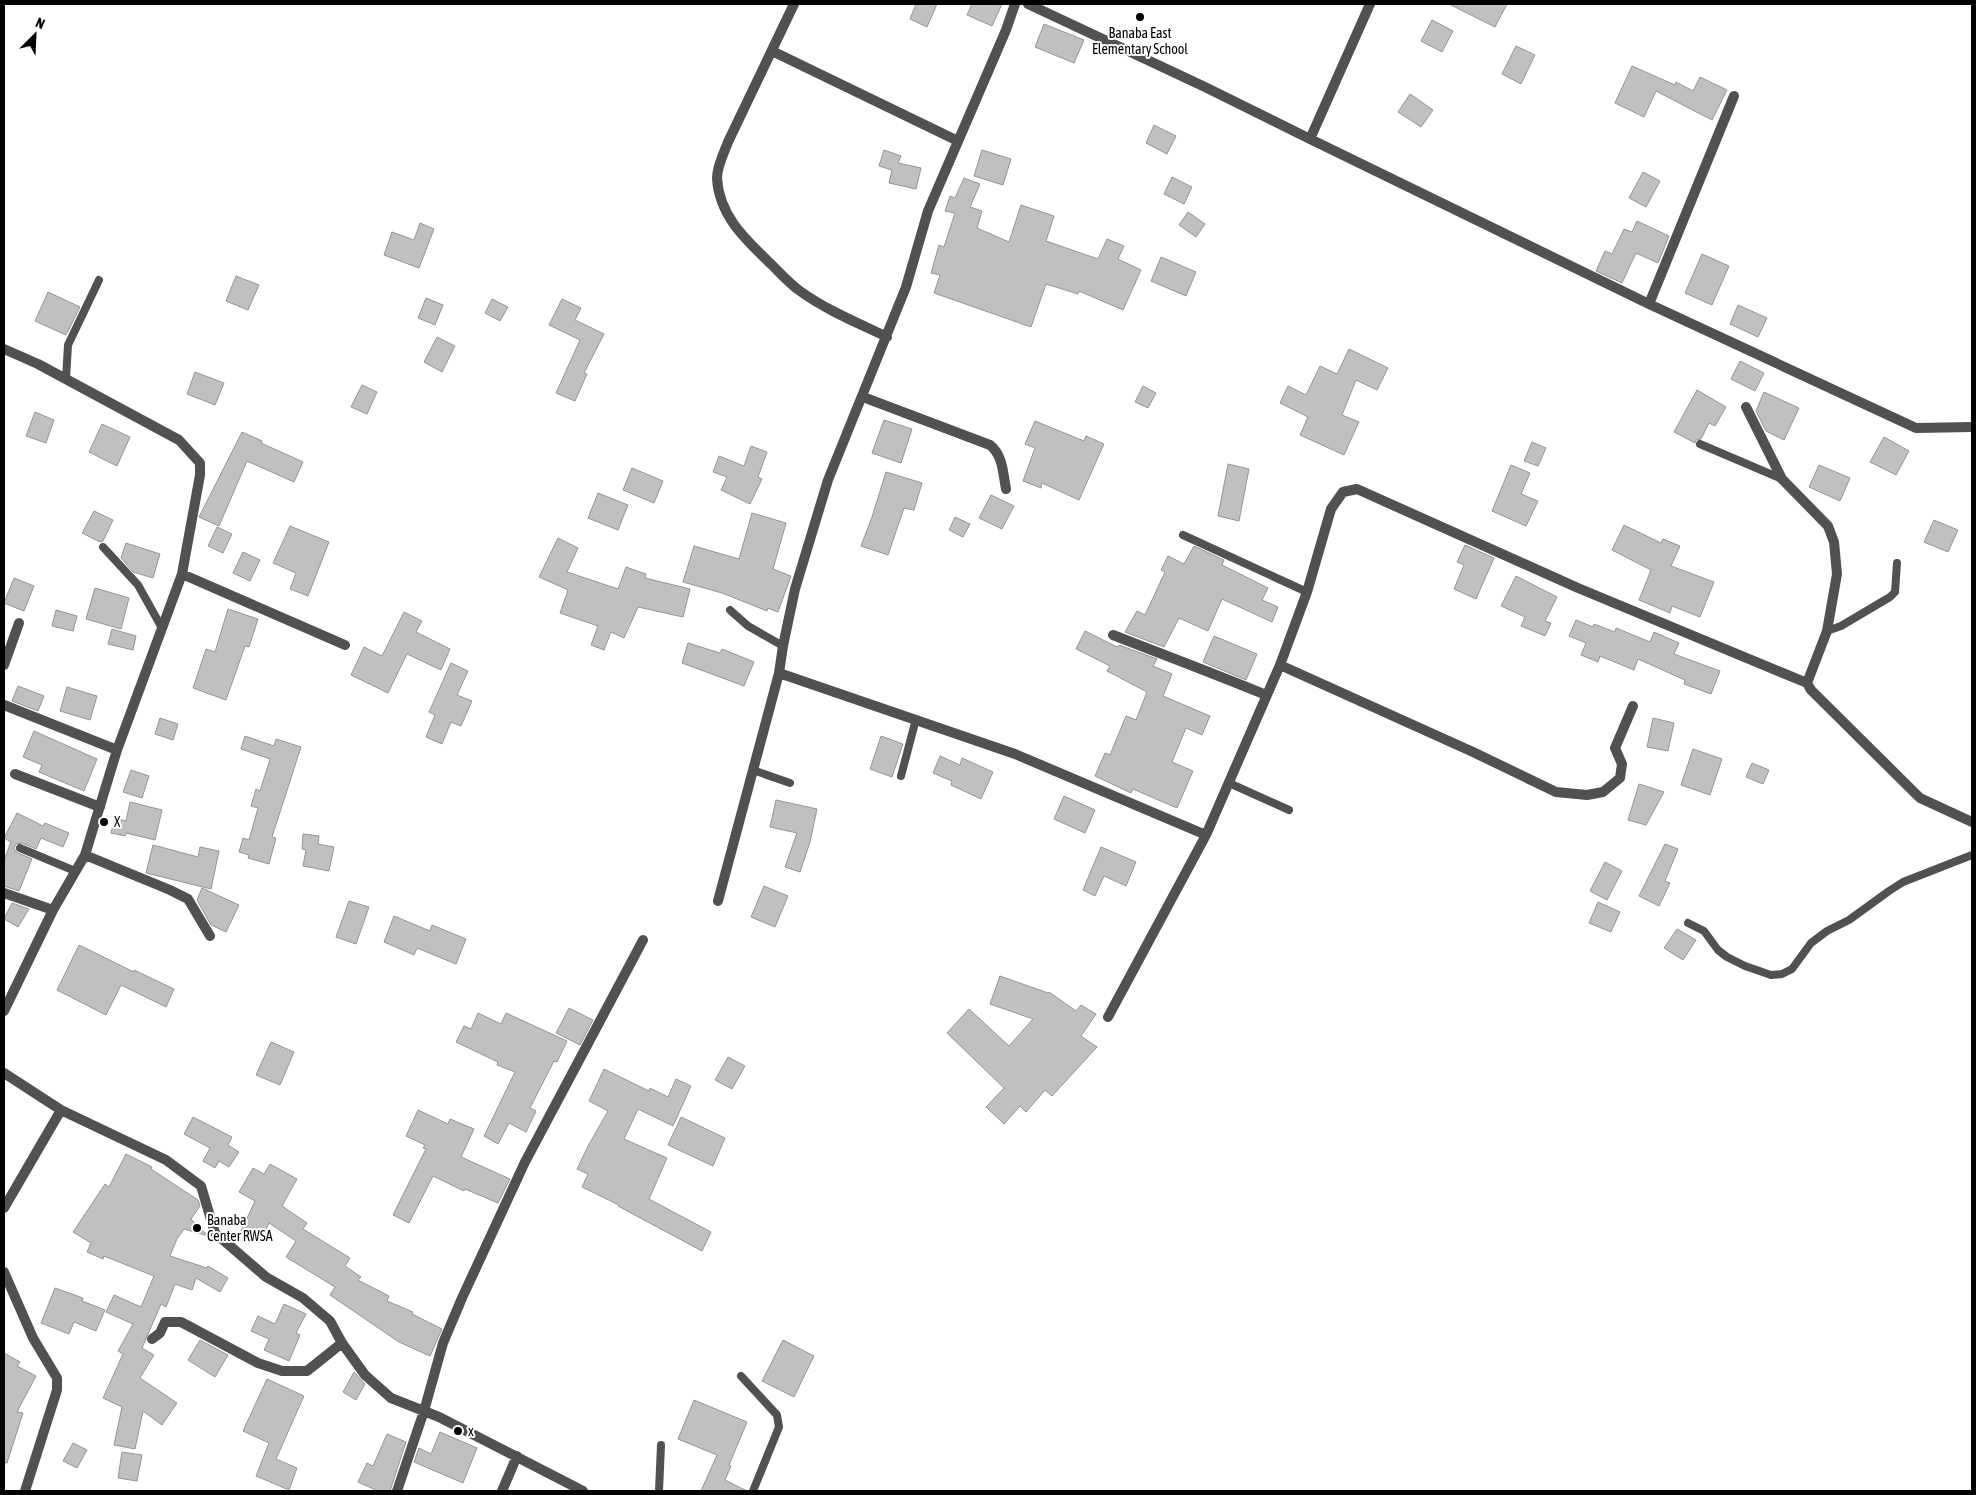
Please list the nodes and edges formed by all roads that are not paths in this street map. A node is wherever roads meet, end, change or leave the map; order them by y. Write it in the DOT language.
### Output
graph roads {
  1 [pos="794,4"];
  2 [pos="1015,4"];
  3 [pos="1028,4"];
  4 [pos="1370,4"];
  5 [pos="772,51"];
  6 [pos="1734,96"];
  7 [pos="1310,139"];
  8 [pos="958,141"];
  9 [pos="99,280"];
  10 [pos="1649,304"];
  11 [pos="887,336"];
  12 [pos="4,350"];
  13 [pos="66,379"];
  14 [pos="863,397"];
  15 [pos="1746,407"];
  16 [pos="1972,427"];
  17 [pos="1700,444"];
  18 [pos="1782,479"];
  19 [pos="1006,490"];
  20 [pos="1183,535"];
  21 [pos="103,547"];
  22 [pos="1897,562"];
  23 [pos="182,574"];
  24 [pos="1307,592"];
  25 [pos="730,610"];
  26 [pos="19,623"];
  27 [pos="162,628"];
  28 [pos="1826,631"];
  29 [pos="1113,635"];
  30 [pos="345,645"];
  31 [pos="783,646"];
  32 [pos="4,665"];
  33 [pos="1280,665"];
  34 [pos="779,673"];
  35 [pos="1807,683"];
  36 [pos="1266,695"];
  37 [pos="4,706"];
  38 [pos="1633,706"];
  39 [pos="916,719"];
  40 [pos="117,750"];
  41 [pos="753,770"];
  42 [pos="14,774"];
  43 [pos="901,776"];
  44 [pos="790,783"];
  45 [pos="1229,783"];
  46 [pos="100,807"];
  47 [pos="1289,810"];
  48 [pos="1972,822"];
  49 [pos="1206,835"];
  50 [pos="20,848"];
  51 [pos="85,855"];
  52 [pos="1972,855"];
  53 [pos="75,871"];
  54 [pos="4,893"];
  55 [pos="718,901"];
  56 [pos="53,910"];
  57 [pos="1688,923"];
  58 [pos="210,936"];
  59 [pos="643,940"];
  60 [pos="4,1011"];
  61 [pos="1108,1017"];
  62 [pos="4,1073"];
  63 [pos="61,1110"];
  64 [pos="4,1208"];
  65 [pos="4,1272"];
  66 [pos="152,1339"];
  67 [pos="342,1343"];
  68 [pos="741,1376"];
  69 [pos="424,1411"];
  70 [pos="661,1445"];
  71 [pos="516,1456"];
  72 [pos="25,1491"];
  73 [pos="397,1491"];
  74 [pos="502,1491"];
  75 [pos="583,1491"];
  76 [pos="659,1491"];
  77 [pos="753,1491"];
  1 -- 5 [label="street"];
  2 -- 8 [label="street"];
  3 -- 7 [label="street"];
  4 -- 7 [label="street"];
  5 -- 8 [label="street"];
  5 -- 11 [label="street"];
  6 -- 10 [label="street"];
  7 -- 10 [label="street"];
  8 -- 11 [label="street"];
  9 -- 13 [label="lane"];
  10 -- 16 [label="street"];
  11 -- 14 [label="street"];
  12 -- 13 [label="street"];
  13 -- 23 [label="street"];
  14 -- 19 [label="street"];
  14 -- 31 [label="street"];
  15 -- 18 [label="street"];
  17 -- 18 [label="lane"];
  18 -- 28 [label="street"];
  20 -- 24 [label="lane"];
  21 -- 27 [label="lane"];
  22 -- 28 [label="lane"];
  23 -- 27 [label="street"];
  23 -- 30 [label="street"];
  24 -- 33 [label="street"];
  24 -- 35 [label="street"];
  25 -- 31 [label="lane"];
  26 -- 32 [label="street"];
  27 -- 40 [label="street"];
  28 -- 35 [label="street"];
  29 -- 36 [label="street"];
  31 -- 34 [label="street"];
  33 -- 36 [label="street"];
  33 -- 38 [label="street"];
  34 -- 39 [label="street"];
  34 -- 41 [label="street"];
  35 -- 48 [label="street"];
  36 -- 45 [label="street"];
  37 -- 40 [label="street"];
  39 -- 43 [label="lane"];
  39 -- 49 [label="street"];
  40 -- 46 [label="street"];
  41 -- 44 [label="lane"];
  41 -- 55 [label="street"];
  42 -- 46 [label="street"];
  45 -- 47 [label="lane"];
  45 -- 49 [label="street"];
  46 -- 51 [label="street"];
  49 -- 61 [label="street"];
  50 -- 53 [label="lane"];
  51 -- 53 [label="street"];
  51 -- 58 [label="street"];
  52 -- 57 [label="lane"];
  53 -- 56 [label="street"];
  54 -- 56 [label="street"];
  56 -- 60 [label="street"];
  59 -- 69 [label="street"];
  62 -- 63 [label="street"];
  63 -- 64 [label="street"];
  63 -- 67 [label="street"];
  65 -- 72 [label="street"];
  66 -- 67 [label="street"];
  67 -- 69 [label="street"];
  68 -- 77 [label="lane"];
  69 -- 71 [label="street"];
  69 -- 73 [label="street"];
  70 -- 76 [label="lane"];
  71 -- 74 [label="street"];
  71 -- 75 [label="street"];
}
